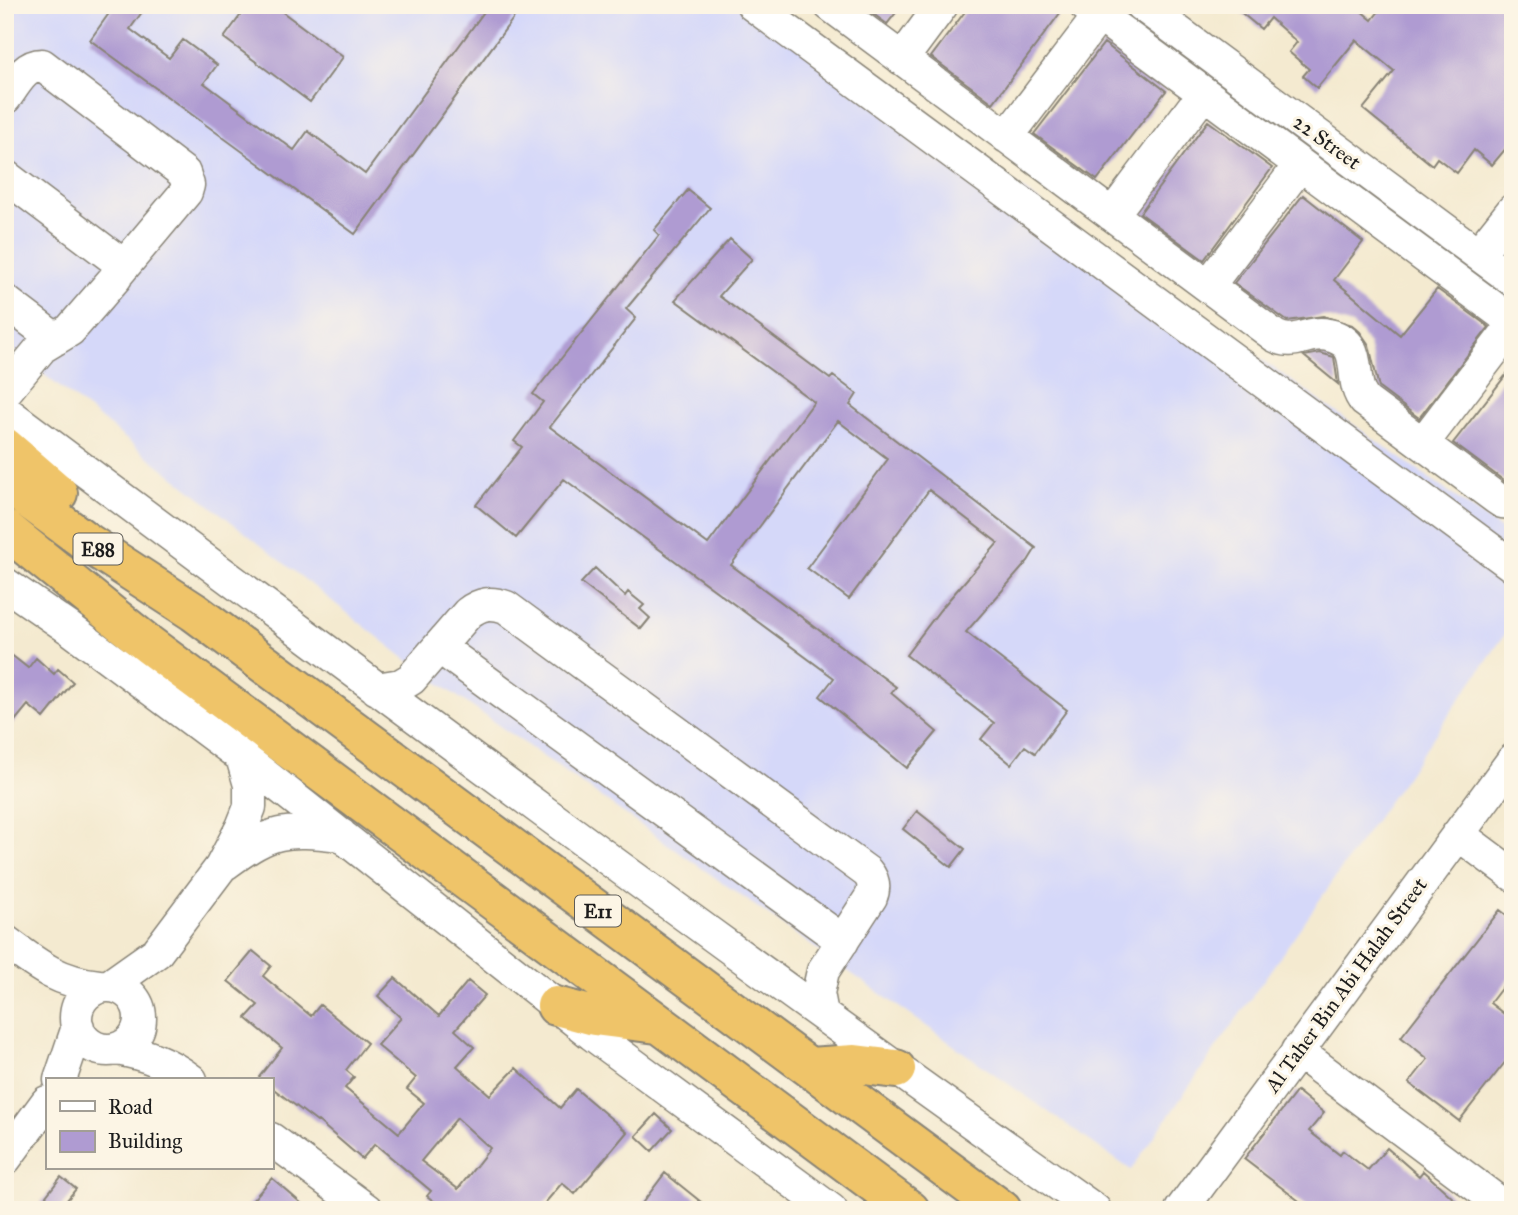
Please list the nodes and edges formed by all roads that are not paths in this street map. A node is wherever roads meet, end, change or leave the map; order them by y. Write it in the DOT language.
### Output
graph roads {
  1 [pos="754,5"];
  2 [pos="830,5"];
  3 [pos="942,5"];
  4 [pos="1142,5"];
  5 [pos="1092,10"];
  6 [pos="902,59"];
  7 [pos="1204,93"];
  8 [pos="5,98"];
  9 [pos="1007,136"];
  10 [pos="1300,165"];
  11 [pos="5,176"];
  12 [pos="1513,210"];
  13 [pos="1112,215"];
  14 [pos="1478,254"];
  15 [pos="118,273"];
  16 [pos="1513,280"];
  17 [pos="1209,286"];
  18 [pos="5,301"];
  19 [pos="1513,323"];
  20 [pos="55,338"];
  21 [pos="1298,341"];
  22 [pos="1356,382"];
  23 [pos="1266,384"];
  24 [pos="5,392"];
  25 [pos="5,411"];
  26 [pos="1322,425"];
  27 [pos="1423,443"];
  28 [pos="5,447"];
  29 [pos="5,482"];
  30 [pos="1513,503"];
  31 [pos="5,529"];
  32 [pos="1513,566"];
  33 [pos="8,585"];
  34 [pos="194,612"];
  35 [pos="149,645"];
  36 [pos="439,647"];
  37 [pos="377,690"];
  38 [pos="242,757"];
  39 [pos="1513,760"];
  40 [pos="1458,834"];
  41 [pos="341,835"];
  42 [pos="221,867"];
  43 [pos="1513,875"];
  44 [pos="843,940"];
  45 [pos="5,941"];
  46 [pos="157,952"];
  47 [pos="40,966"];
  48 [pos="104,986"];
  49 [pos="556,1006"];
  50 [pos="140,1014"];
  51 [pos="822,1014"];
  52 [pos="77,1022"];
  53 [pos="659,1024"];
  54 [pos="113,1049"];
  55 [pos="1297,1051"];
  56 [pos="808,1067"];
  57 [pos="896,1069"];
  58 [pos="180,1073"];
  59 [pos="61,1078"];
  60 [pos="72,1078"];
  61 [pos="46,1103"];
  62 [pos="273,1141"];
  63 [pos="5,1159"];
  64 [pos="355,1206"];
  65 [pos="831,1210"];
  66 [pos="910,1210"];
  67 [pos="1002,1210"];
  68 [pos="1095,1210"];
  69 [pos="1181,1210"];
  70 [pos="1509,1210"];
  1 -- 23 [label="street"];
  2 -- 6 [label="street"];
  3 -- 6 [label="street"];
  4 -- 14 [label="street, 22 Street"];
  5 -- 7 [label="street"];
  5 -- 9 [label="street"];
  6 -- 9 [label="street"];
  7 -- 10 [label="street"];
  7 -- 13 [label="street"];
  8 -- 15 [label="street"];
  9 -- 13 [label="street"];
  10 -- 17 [label="street"];
  10 -- 19 [label="street"];
  11 -- 15 [label="street"];
  12 -- 14 [label="street"];
  13 -- 17 [label="street"];
  14 -- 16 [label="street, 22 Street"];
  15 -- 20 [label="street"];
  17 -- 21 [label="street"];
  18 -- 20 [label="street"];
  19 -- 27 [label="street"];
  20 -- 24 [label="street"];
  21 -- 22 [label="street"];
  21 -- 23 [label="street"];
  22 -- 26 [label="street"];
  22 -- 27 [label="street"];
  23 -- 26 [label="street"];
  25 -- 37 [label="street"];
  26 -- 32 [label="street"];
  27 -- 30 [label="street"];
  28 -- 34 [label="highway"];
  29 -- 34 [label="highway, E88"];
  31 -- 35 [label="highway, E88"];
  33 -- 35 [label="highway"];
  33 -- 38 [label="street"];
  34 -- 56 [label="highway, E11"];
  35 -- 53 [label="highway, E11"];
  36 -- 37 [label="street"];
  36 -- 44 [label="street"];
  36 -- 44 [label="street"];
  37 -- 51 [label="street"];
  38 -- 41 [label="street"];
  38 -- 42 [label="street"];
  39 -- 40 [label="street, Al Taher Bin Abi Halah Street"];
  40 -- 43 [label="street"];
  40 -- 55 [label="street, Al Taher Bin Abi Halah Street"];
  41 -- 42 [label="street"];
  41 -- 49 [label="street"];
  42 -- 46 [label="street"];
  44 -- 51 [label="street"];
  45 -- 47 [label="street"];
  46 -- 48 [label="street"];
  46 -- 50 [label="street"];
  47 -- 48 [label="street"];
  47 -- 52 [label="street"];
  48 -- 50 [label="street"];
  48 -- 52 [label="street"];
  49 -- 53 [label="highway"];
  49 -- 65 [label="street"];
  50 -- 54 [label="street"];
  50 -- 58 [label="street"];
  51 -- 57 [label="street"];
  52 -- 54 [label="street"];
  52 -- 59 [label="street"];
  53 -- 66 [label="highway, E11"];
  54 -- 58 [label="street"];
  54 -- 60 [label="street"];
  55 -- 69 [label="street, Al Taher Bin Abi Halah Street"];
  55 -- 70 [label="street"];
  56 -- 57 [label="highway"];
  56 -- 67 [label="highway, E11"];
  57 -- 68 [label="street"];
  61 -- 63 [label="street"];
  62 -- 64 [label="street"];
}
